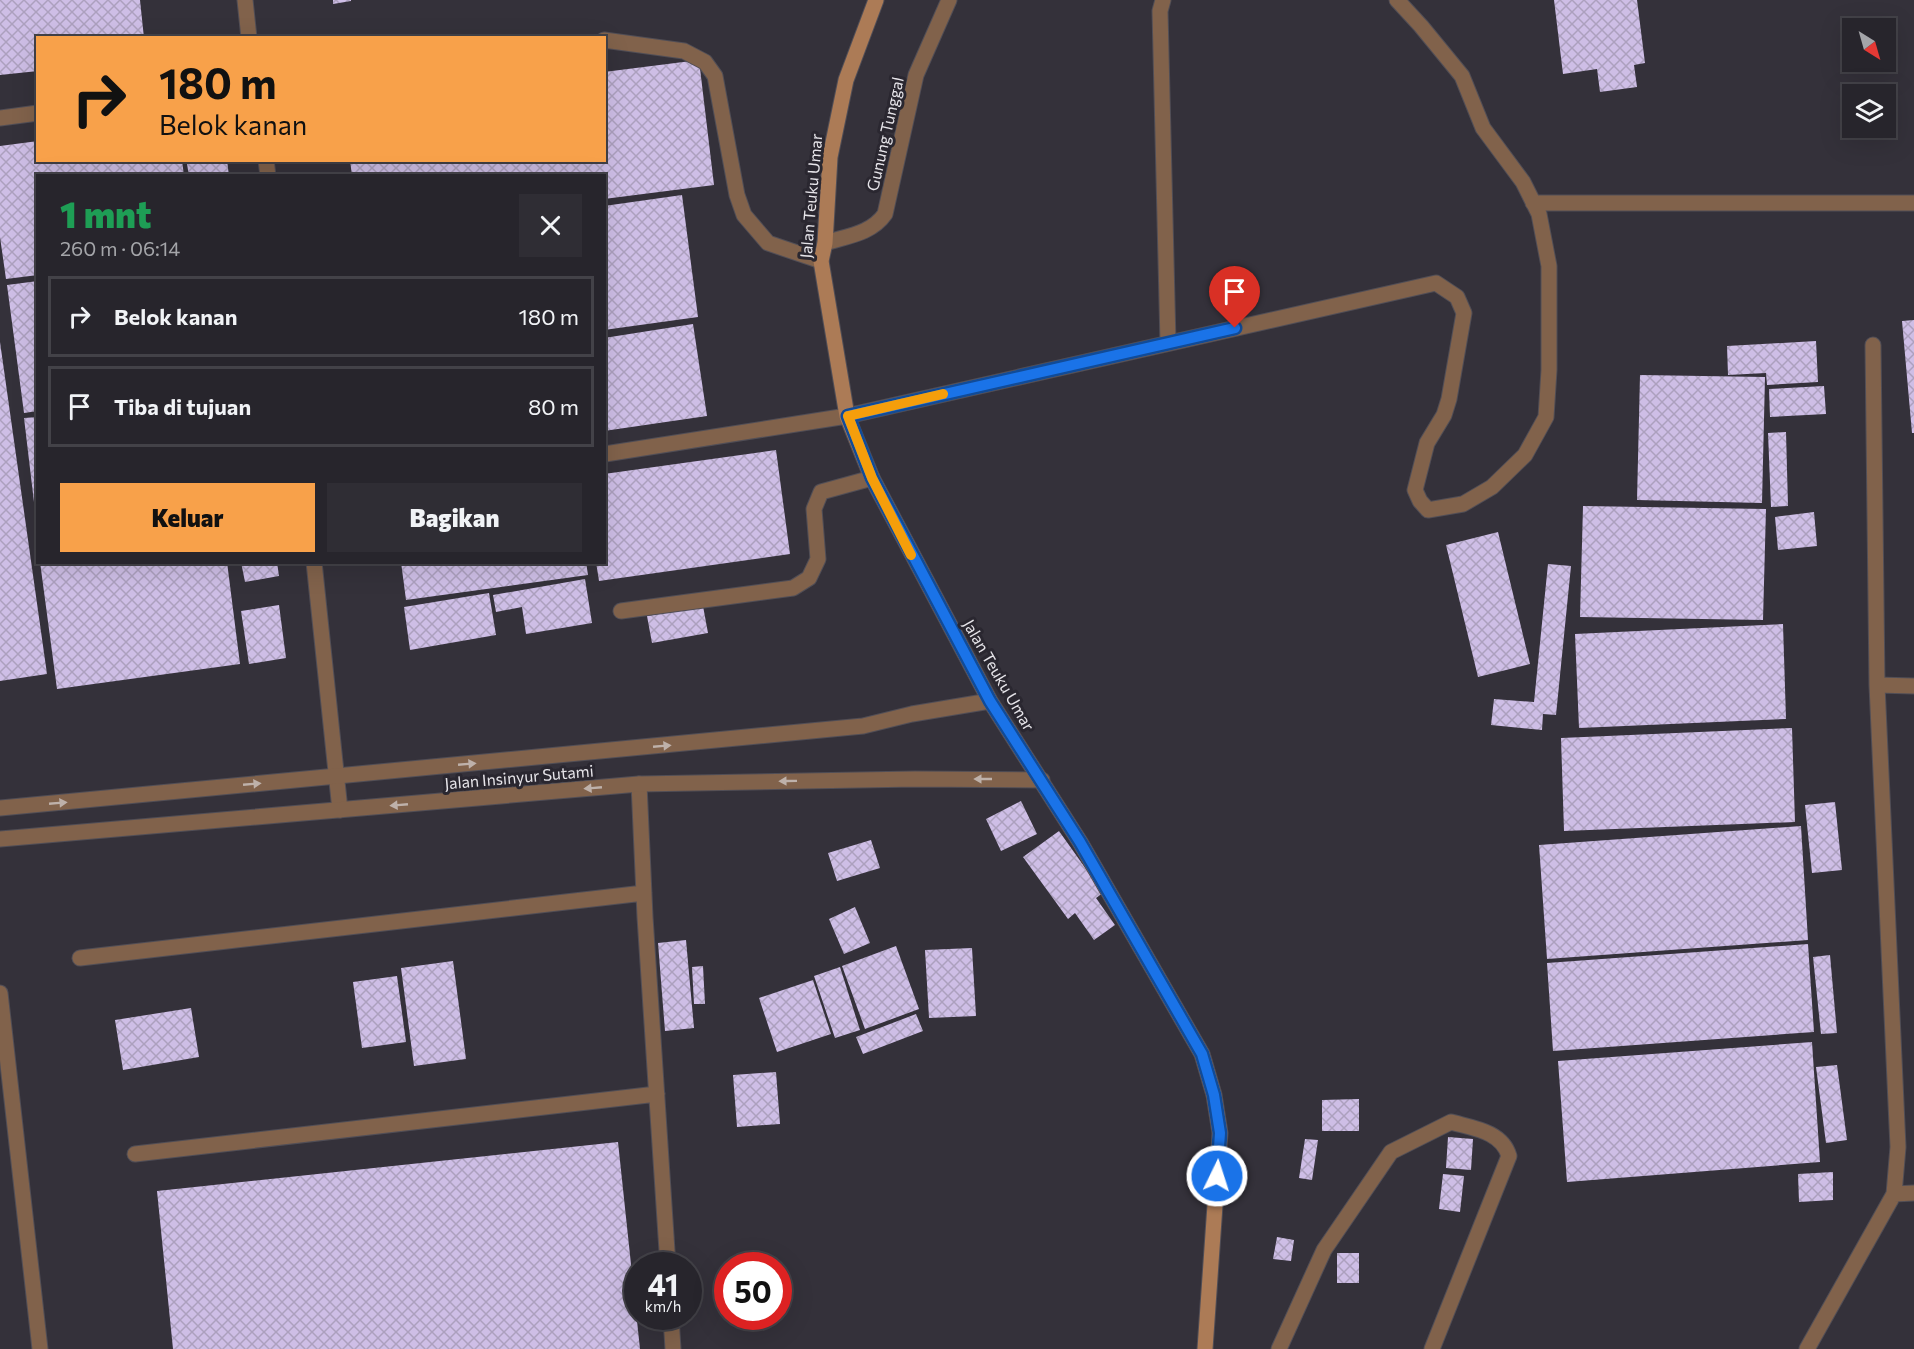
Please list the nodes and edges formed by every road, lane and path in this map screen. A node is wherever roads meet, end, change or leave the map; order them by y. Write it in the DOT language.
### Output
graph roads {
  1 [pos="245,0"];
  2 [pos="876,0"];
  3 [pos="949,0"];
  4 [pos="1163,0"];
  5 [pos="1397,0"];
  6 [pos="249,36"];
  7 [pos="606,40"];
  8 [pos="36,113"];
  9 [pos="0,118"];
  10 [pos="1533,202"];
  11 [pos="1914,203"];
  12 [pos="825,243"];
  13 [pos="821,261"];
  14 [pos="1168,343"];
  15 [pos="1873,345"];
  16 [pos="848,416"];
  17 [pos="606,454"];
  18 [pos="872,478"];
  19 [pos="314,564"];
  20 [pos="621,611"];
  21 [pos="1877,685"];
  22 [pos="1914,686"];
  23 [pos="990,701"];
  24 [pos="335,777"];
  25 [pos="1042,780"];
  26 [pos="639,784"];
  27 [pos="0,808"];
  28 [pos="340,810"];
  29 [pos="0,839"];
  30 [pos="644,893"];
  31 [pos="80,958"];
  32 [pos="0,993"];
  33 [pos="657,1094"];
  34 [pos="135,1154"];
  35 [pos="1914,1193"];
  36 [pos="1894,1194"];
  37 [pos="667,1252"];
  38 [pos="672,1330"];
  39 [pos="40,1349"];
  40 [pos="673,1349"];
  41 [pos="1205,1349"];
  42 [pos="1279,1349"];
  43 [pos="1432,1349"];
  44 [pos="1807,1349"];
  1 -- 6 [label="street"];
  2 -- 12 [label="main road, Jalan Teuku Umar"];
  3 -- 12 [label="street, Gunung Tunggal"];
  4 -- 14 [label="street"];
  5 -- 10 [label="street"];
  7 -- 13 [label="street"];
  8 -- 9 [label="street"];
  10 -- 11 [label="street"];
  10 -- 14 [label="street"];
  12 -- 13 [label="main road, Jalan Teuku Umar"];
  13 -- 16 [label="main road, Jalan Teuku Umar"];
  14 -- 16 [label="street"];
  15 -- 21 [label="street"];
  16 -- 17 [label="street"];
  16 -- 18 [label="main road, Jalan Teuku Umar"];
  18 -- 20 [label="street"];
  18 -- 23 [label="main road, Jalan Teuku Umar"];
  19 -- 24 [label="street"];
  21 -- 22 [label="street"];
  21 -- 36 [label="street"];
  24 -- 23 [label="street, Jalan Insinyur Sutami, one-way"];
  23 -- 25 [label="main road, Jalan Teuku Umar"];
  27 -- 24 [label="street, Jalan Insinyur Sutami, one-way"];
  24 -- 28 [label="street"];
  25 -- 26 [label="street, Jalan Insinyur Sutami, one-way"];
  25 -- 41 [label="main road, Jalan Teuku Umar"];
  26 -- 28 [label="street, Jalan Insinyur Sutami, one-way"];
  26 -- 30 [label="street"];
  28 -- 29 [label="street, Jalan Insinyur Sutami"];
  30 -- 31 [label="street"];
  30 -- 33 [label="street"];
  32 -- 39 [label="street"];
  33 -- 34 [label="street"];
  33 -- 37 [label="street"];
  35 -- 36 [label="street"];
  36 -- 44 [label="street"];
  38 -- 40 [label="street"];
  42 -- 43 [label="street"];
}
